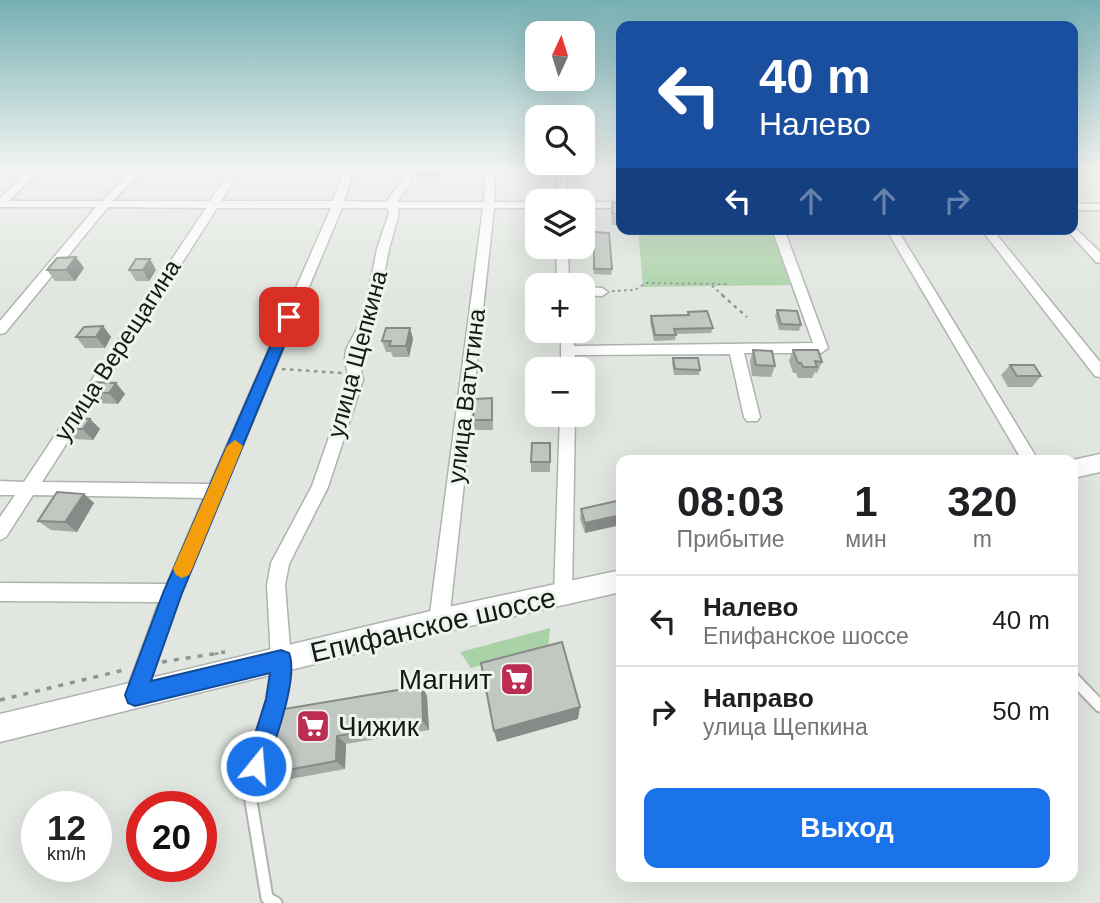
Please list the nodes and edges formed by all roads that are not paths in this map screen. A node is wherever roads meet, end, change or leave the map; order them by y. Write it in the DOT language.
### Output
graph roads {
  1 [pos="100,212"];
  2 [pos="206,212"];
  3 [pos="334,212"];
  4 [pos="394,212"];
  5 [pos="488,212"];
  6 [pos="780,235"];
  7 [pos="895,235"];
  8 [pos="991,235"];
  9 [pos="1077,235"];
  10 [pos="1100,259"];
  11 [pos="595,292"];
  12 [pos="602,292"];
  13 [pos="0,330"];
  14 [pos="568,343"];
  15 [pos="736,350"];
  16 [pos="568,351"];
  17 [pos="568,357"];
  18 [pos="1100,372"];
  19 [pos="752,417"];
  20 [pos="567,427"];
  21 [pos="1027,455"];
  22 [pos="1100,463"];
  23 [pos="1078,468"];
  24 [pos="0,488"];
  25 [pos="28,489"];
  26 [pos="216,491"];
  27 [pos="0,532"];
  28 [pos="616,582"];
  29 [pos="0,592"];
  30 [pos="172,593"];
  31 [pos="563,595"];
  32 [pos="439,621"];
  33 [pos="281,660"];
  34 [pos="1078,683"];
  35 [pos="135,695"];
  36 [pos="1100,705"];
  37 [pos="0,728"];
  38 [pos="270,901"];
  1 -- 13 [label="street"];
  2 -- 25 [label="street, улица Верещагина"];
  3 -- 26 [label="street"];
  4 -- 33 [label="street, улица Щепкина"];
  5 -- 32 [label="street, улица Ватутина"];
  6 -- 15 [label="street"];
  7 -- 21 [label="street"];
  8 -- 18 [label="street"];
  9 -- 10 [label="street"];
  11 -- 12 [label="street"];
  14 -- 16 [label="street"];
  15 -- 16 [label="street"];
  15 -- 19 [label="street"];
  16 -- 17 [label="street"];
  20 -- 31 [label="street"];
  22 -- 23 [label="main road"];
  24 -- 25 [label="street"];
  25 -- 26 [label="street"];
  25 -- 27 [label="street, улица Верещагина"];
  26 -- 30 [label="street"];
  28 -- 31 [label="main road, Епифанское шоссе"];
  29 -- 30 [label="street"];
  30 -- 35 [label="street"];
  31 -- 32 [label="main road, Епифанское шоссе"];
  32 -- 33 [label="main road, Епифанское шоссе"];
  33 -- 35 [label="main road, Епифанское шоссе"];
  33 -- 38 [label="lane"];
  34 -- 36 [label="lane"];
  35 -- 37 [label="main road, Епифанское шоссе"];
}
